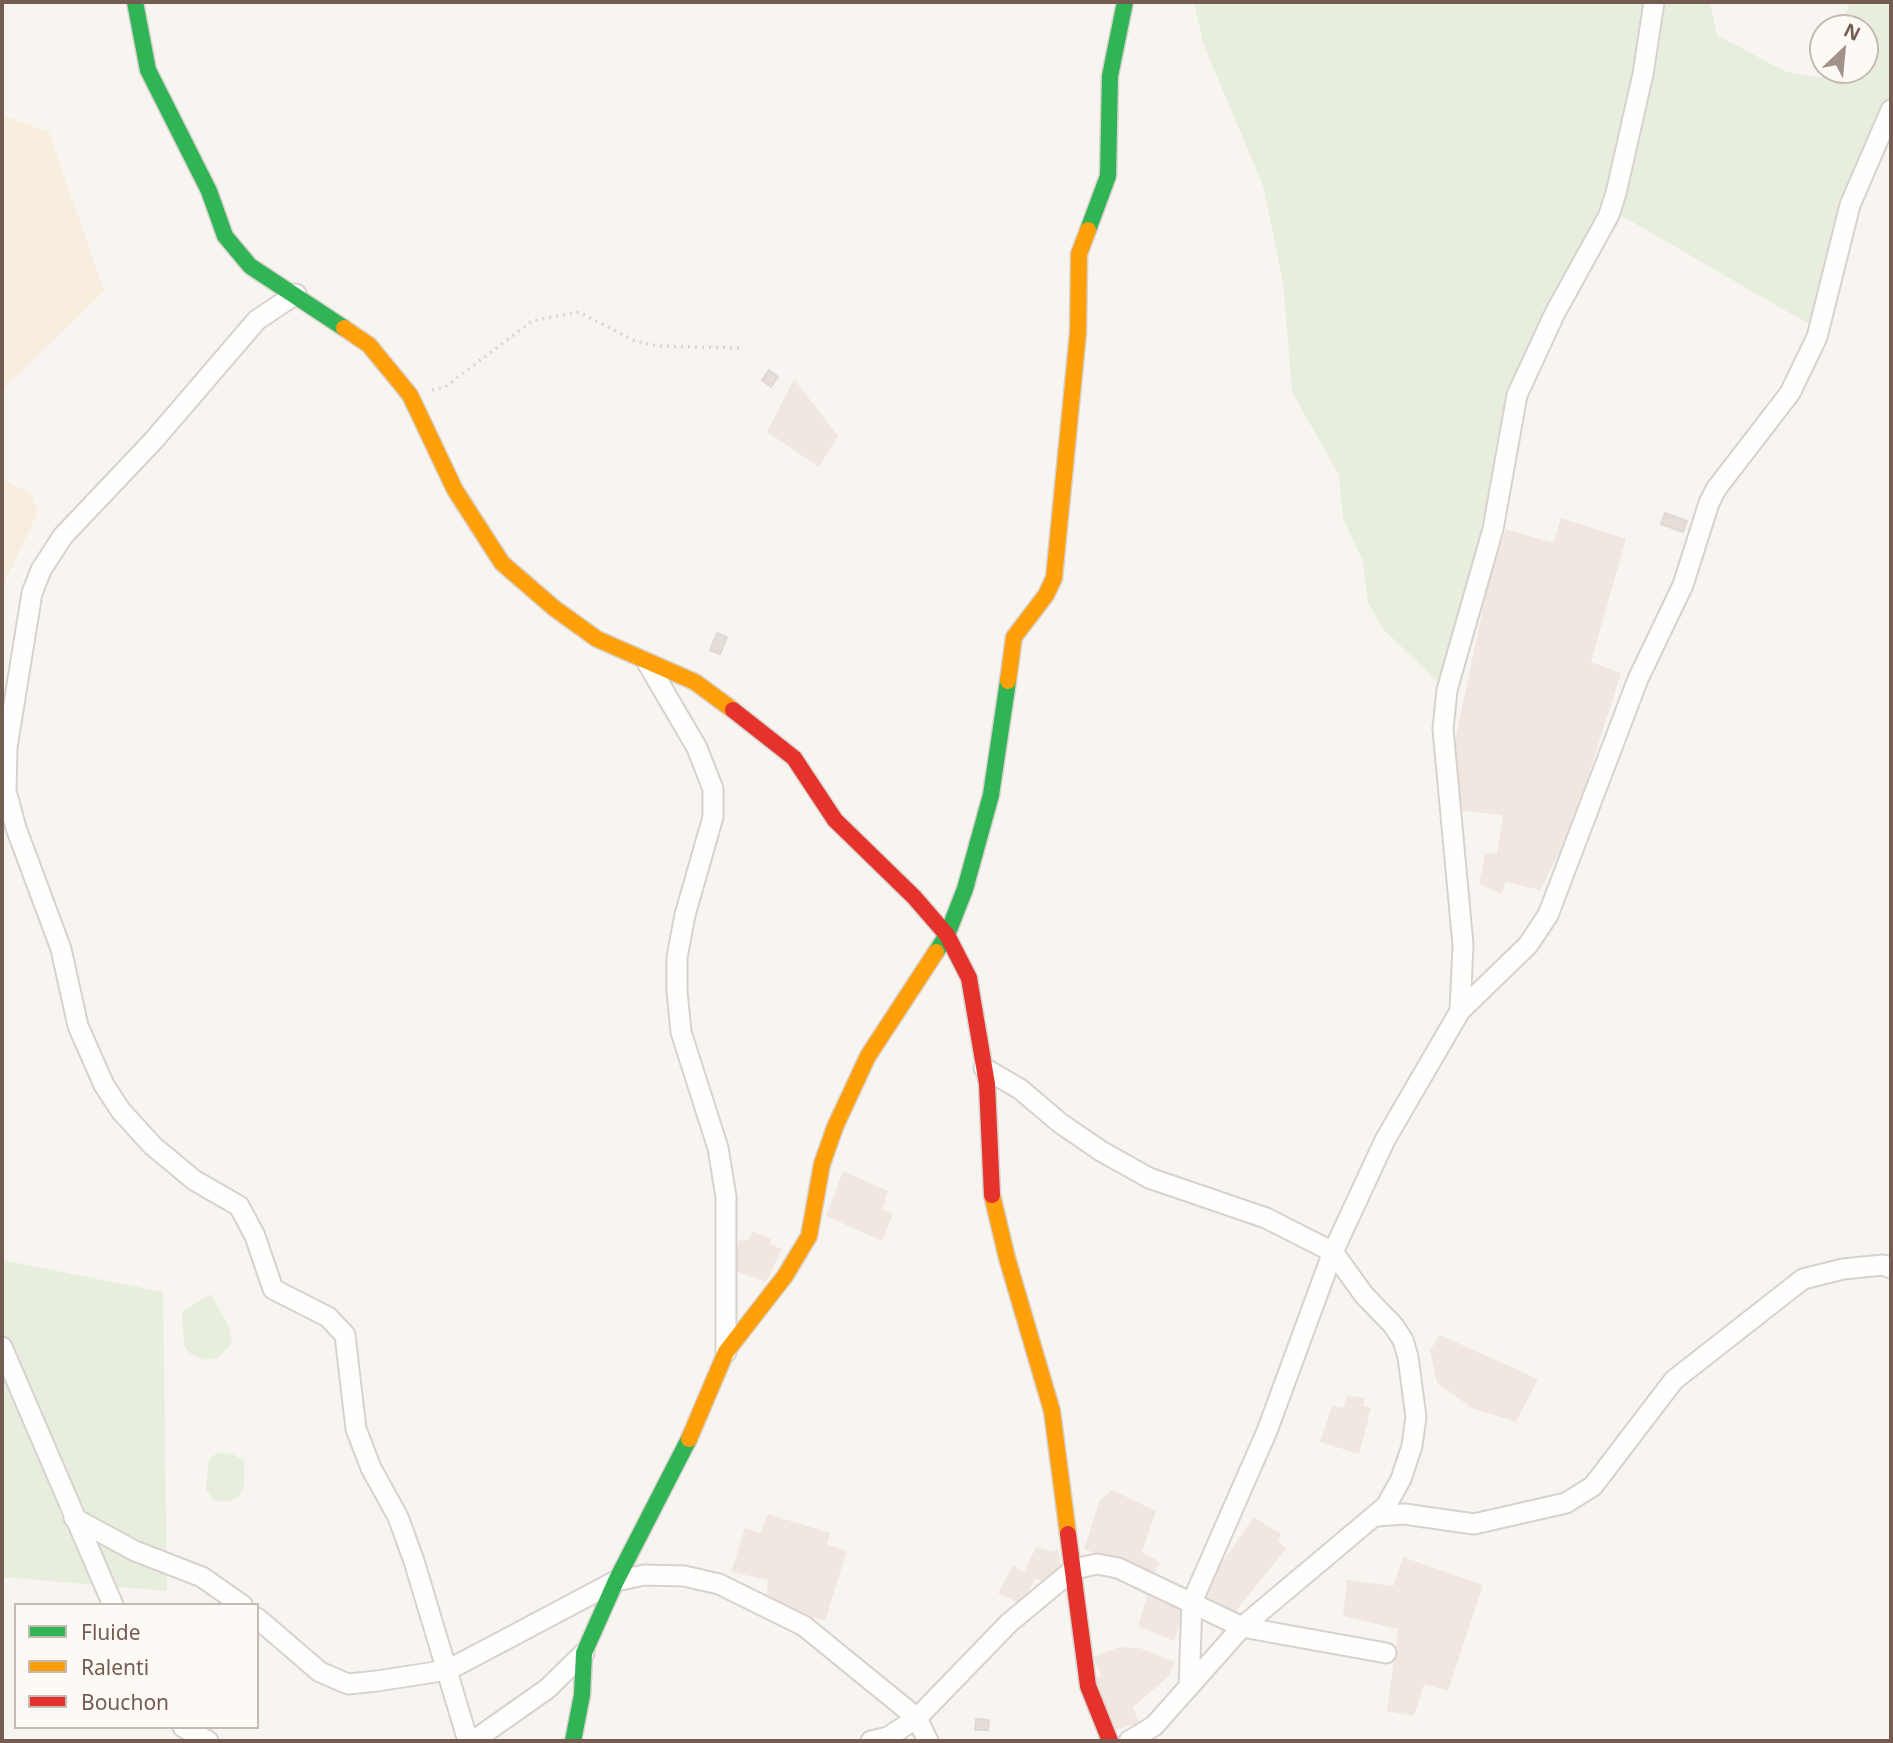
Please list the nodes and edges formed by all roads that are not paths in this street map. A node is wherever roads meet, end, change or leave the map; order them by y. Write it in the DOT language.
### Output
graph roads {
  1 [pos="135,2"];
  2 [pos="1125,2"];
  3 [pos="1654,2"];
  4 [pos="1891,110"];
  5 [pos="296,294"];
  6 [pos="648,664"];
  7 [pos="947,934"];
  8 [pos="1460,1011"];
  9 [pos="984,1068"];
  10 [pos="1333,1252"];
  11 [pos="1891,1268"];
  12 [pos="2,1347"];
  13 [pos="726,1352"];
  14 [pos="1377,1516"];
  15 [pos="74,1518"];
  16 [pos="1074,1569"];
  17 [pos="616,1581"];
  18 [pos="1192,1602"];
  19 [pos="112,1603"];
  20 [pos="239,1603"];
  21 [pos="259,1620"];
  22 [pos="1242,1627"];
  23 [pos="584,1653"];
  24 [pos="1386,1653"];
  25 [pos="448,1670"];
  26 [pos="1189,1687"];
  27 [pos="918,1718"];
  28 [pos="187,1729"];
  29 [pos="879,1739"];
  30 [pos="208,1741"];
  31 [pos="471,1741"];
  32 [pos="573,1741"];
  33 [pos="909,1741"];
  34 [pos="918,1741"];
  35 [pos="929,1741"];
  36 [pos="1110,1741"];
  37 [pos="1129,1741"];
  1 -- 5 [label="street"];
  2 -- 7 [label="street"];
  3 -- 8 [label="street"];
  4 -- 8 [label="street"];
  5 -- 6 [label="street"];
  5 -- 25 [label="street"];
  6 -- 7 [label="street"];
  6 -- 13 [label="street"];
  7 -- 9 [label="street"];
  7 -- 13 [label="street"];
  8 -- 10 [label="street"];
  9 -- 10 [label="street"];
  9 -- 16 [label="street"];
  10 -- 14 [label="street"];
  10 -- 18 [label="street"];
  11 -- 14 [label="street"];
  12 -- 15 [label="street"];
  13 -- 17 [label="street"];
  14 -- 22 [label="street"];
  15 -- 19 [label="street"];
  15 -- 20 [label="street"];
  16 -- 18 [label="street"];
  16 -- 27 [label="street"];
  16 -- 36 [label="street"];
  17 -- 23 [label="street"];
  17 -- 25 [label="street"];
  17 -- 27 [label="street"];
  18 -- 22 [label="street"];
  18 -- 26 [label="street"];
  21 -- 25 [label="street"];
  22 -- 24 [label="street"];
  22 -- 26 [label="street"];
  23 -- 31 [label="street"];
  23 -- 32 [label="street"];
  25 -- 31 [label="street"];
  26 -- 37 [label="street"];
  27 -- 29 [label="street"];
  27 -- 35 [label="street"];
  28 -- 30 [label="street"];
  29 -- 33 [label="street"];
  34 -- 35 [label="street"];
}
